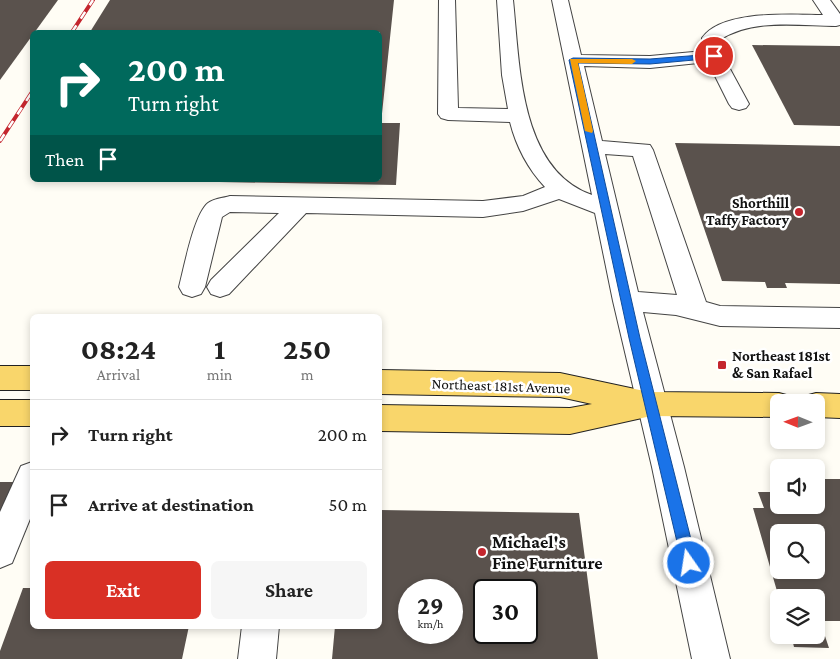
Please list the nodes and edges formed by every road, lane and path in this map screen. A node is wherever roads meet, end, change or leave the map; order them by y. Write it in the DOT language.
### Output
graph roads {
  1 [pos="447,0"];
  2 [pos="505,0"];
  3 [pos="560,0"];
  4 [pos="820,0"];
  5 [pos="714,56"];
  6 [pos="573,60"];
  7 [pos="738,104"];
  8 [pos="519,116"];
  9 [pos="592,147"];
  10 [pos="561,189"];
  11 [pos="298,206"];
  12 [pos="606,208"];
  13 [pos="220,286"];
  14 [pos="192,287"];
  15 [pos="626,301"];
  16 [pos="695,309"];
  17 [pos="840,318"];
  18 [pos="0,378"];
  19 [pos="30,378"];
  20 [pos="382,382"];
  21 [pos="651,404"];
  22 [pos="770,405"];
  23 [pos="825,406"];
  24 [pos="840,406"];
  25 [pos="0,413"];
  26 [pos="30,413"];
  27 [pos="382,418"];
  28 [pos="30,481"];
  29 [pos="0,551"];
  30 [pos="261,629"];
  31 [pos="257,659"];
  32 [pos="711,659"];
  1 -- 8 [label="street"];
  2 -- 8 [label="street"];
  3 -- 6 [label="street"];
  4 -- 5 [label="street"];
  5 -- 6 [label="street"];
  5 -- 7 [label="street"];
  6 -- 9 [label="street"];
  8 -- 10 [label="street"];
  9 -- 12 [label="street"];
  9 -- 16 [label="street"];
  10 -- 11 [label="street"];
  10 -- 12 [label="street"];
  11 -- 13 [label="street"];
  11 -- 14 [label="street"];
  12 -- 15 [label="street"];
  15 -- 16 [label="street"];
  15 -- 21 [label="street"];
  16 -- 17 [label="street"];
  18 -- 19 [label="main road"];
  20 -- 21 [label="main road, Northeast 181st Avenue"];
  21 -- 22 [label="main road, Northeast 181st Avenue"];
  21 -- 27 [label="main road, Northeast 181st Avenue"];
  21 -- 32 [label="street"];
  23 -- 24 [label="main road"];
  25 -- 26 [label="main road"];
  28 -- 29 [label="street"];
  30 -- 31 [label="street"];
}
